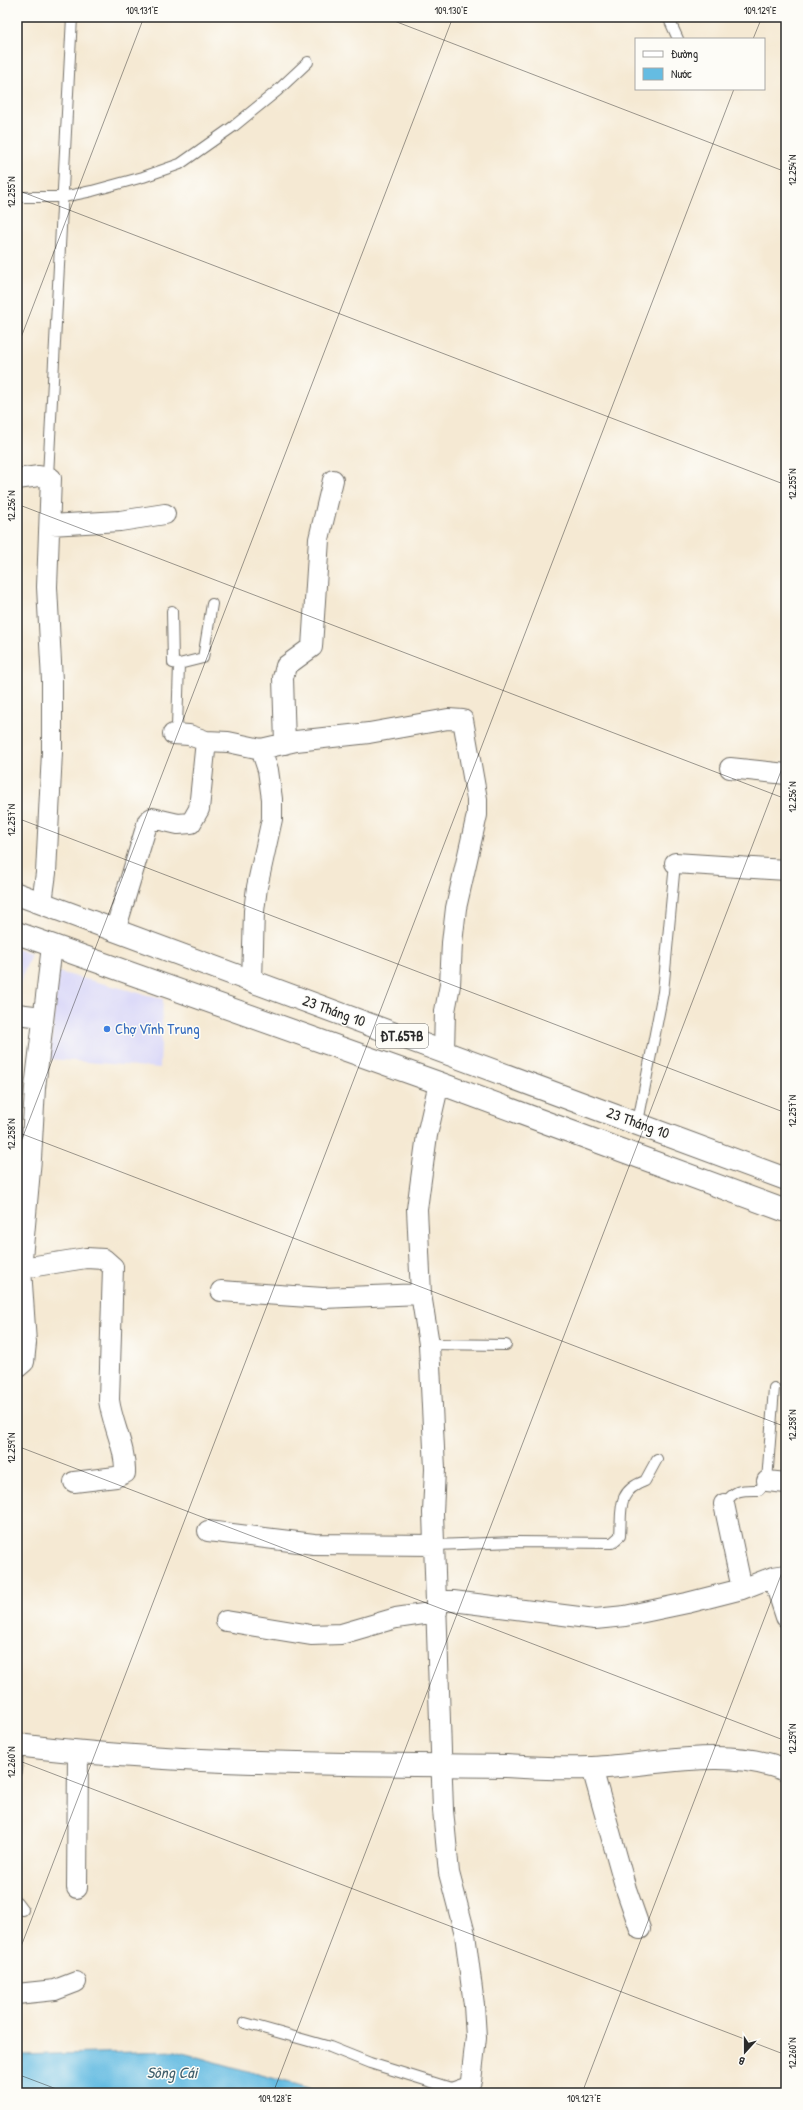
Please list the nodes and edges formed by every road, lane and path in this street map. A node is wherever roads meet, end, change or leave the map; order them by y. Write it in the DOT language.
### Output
graph roads {
  1 [pos="72,17"];
  2 [pos="668,17"];
  3 [pos="678,38"];
  4 [pos="308,62"];
  5 [pos="63,196"];
  6 [pos="17,197"];
  7 [pos="48,476"];
  8 [pos="17,480"];
  9 [pos="333,480"];
  10 [pos="165,514"];
  11 [pos="50,524"];
  12 [pos="212,604"];
  13 [pos="172,611"];
  14 [pos="180,664"];
  15 [pos="173,734"];
  16 [pos="206,741"];
  17 [pos="284,744"];
  18 [pos="261,749"];
  19 [pos="730,768"];
  20 [pos="786,774"];
  21 [pos="675,862"];
  22 [pos="786,870"];
  23 [pos="17,894"];
  24 [pos="42,903"];
  25 [pos="115,931"];
  26 [pos="17,933"];
  27 [pos="52,946"];
  28 [pos="252,980"];
  29 [pos="17,1014"];
  30 [pos="42,1017"];
  31 [pos="444,1051"];
  32 [pos="439,1083"];
  33 [pos="638,1122"];
  34 [pos="786,1179"];
  35 [pos="786,1210"];
  36 [pos="19,1269"];
  37 [pos="221,1290"];
  38 [pos="420,1294"];
  39 [pos="429,1344"];
  40 [pos="506,1345"];
  41 [pos="17,1368"];
  42 [pos="774,1388"];
  43 [pos="657,1459"];
  44 [pos="74,1482"];
  45 [pos="776,1482"];
  46 [pos="724,1504"];
  47 [pos="208,1531"];
  48 [pos="435,1545"];
  49 [pos="780,1576"];
  50 [pos="742,1588"];
  51 [pos="437,1607"];
  52 [pos="786,1617"];
  53 [pos="226,1621"];
  54 [pos="17,1745"];
  55 [pos="78,1752"];
  56 [pos="440,1765"];
  57 [pos="592,1768"];
  58 [pos="786,1770"];
  59 [pos="17,1771"];
  60 [pos="77,1888"];
  61 [pos="640,1929"];
  62 [pos="76,1982"];
  63 [pos="17,1994"];
  64 [pos="245,2023"];
  65 [pos="471,2081"];
  1 -- 5 [label="lane"];
  2 -- 3 [label="lane"];
  4 -- 5 [label="lane"];
  5 -- 6 [label="lane"];
  5 -- 7 [label="lane"];
  7 -- 8 [label="street"];
  7 -- 11 [label="street"];
  9 -- 17 [label="street"];
  10 -- 11 [label="street"];
  11 -- 24 [label="street"];
  12 -- 14 [label="lane"];
  13 -- 14 [label="lane"];
  14 -- 15 [label="lane"];
  15 -- 16 [label="street"];
  16 -- 18 [label="street"];
  16 -- 25 [label="street"];
  17 -- 18 [label="street"];
  17 -- 31 [label="street"];
  18 -- 28 [label="street"];
  19 -- 20 [label="street"];
  21 -- 22 [label="street"];
  21 -- 33 [label="lane"];
  23 -- 24 [label="main road, 23 Tháng 10 / ĐT.657B"];
  24 -- 25 [label="main road, 23 Tháng 10 / ĐT.657B"];
  25 -- 28 [label="main road, 23 Tháng 10 / ĐT.657B"];
  26 -- 27 [label="main road, 23 Tháng 10 / ĐT.657B"];
  27 -- 30 [label="street"];
  27 -- 32 [label="main road, 23 Tháng 10 / ĐT.657B"];
  28 -- 31 [label="main road, 23 Tháng 10 / ĐT.657B"];
  29 -- 30 [label="street"];
  30 -- 36 [label="street"];
  31 -- 32 [label="main road"];
  31 -- 33 [label="main road, 23 Tháng 10 / ĐT.657B"];
  32 -- 35 [label="main road, 23 Tháng 10 / ĐT.657B"];
  32 -- 38 [label="street"];
  33 -- 34 [label="main road, 23 Tháng 10 / ĐT.657B"];
  36 -- 41 [label="street"];
  36 -- 44 [label="street"];
  37 -- 38 [label="street"];
  38 -- 39 [label="street"];
  39 -- 40 [label="lane"];
  39 -- 48 [label="street"];
  42 -- 45 [label="lane"];
  43 -- 48 [label="lane"];
  45 -- 46 [label="lane"];
  46 -- 50 [label="street"];
  47 -- 48 [label="street"];
  48 -- 51 [label="street"];
  49 -- 50 [label="street"];
  49 -- 52 [label="street"];
  50 -- 51 [label="street"];
  51 -- 53 [label="street"];
  51 -- 56 [label="street"];
  54 -- 55 [label="main road"];
  54 -- 59 [label="lane"];
  55 -- 56 [label="main road"];
  55 -- 60 [label="street"];
  56 -- 57 [label="main road"];
  56 -- 65 [label="street"];
  57 -- 58 [label="main road"];
  57 -- 61 [label="street"];
  62 -- 63 [label="street"];
  64 -- 65 [label="lane"];
}
